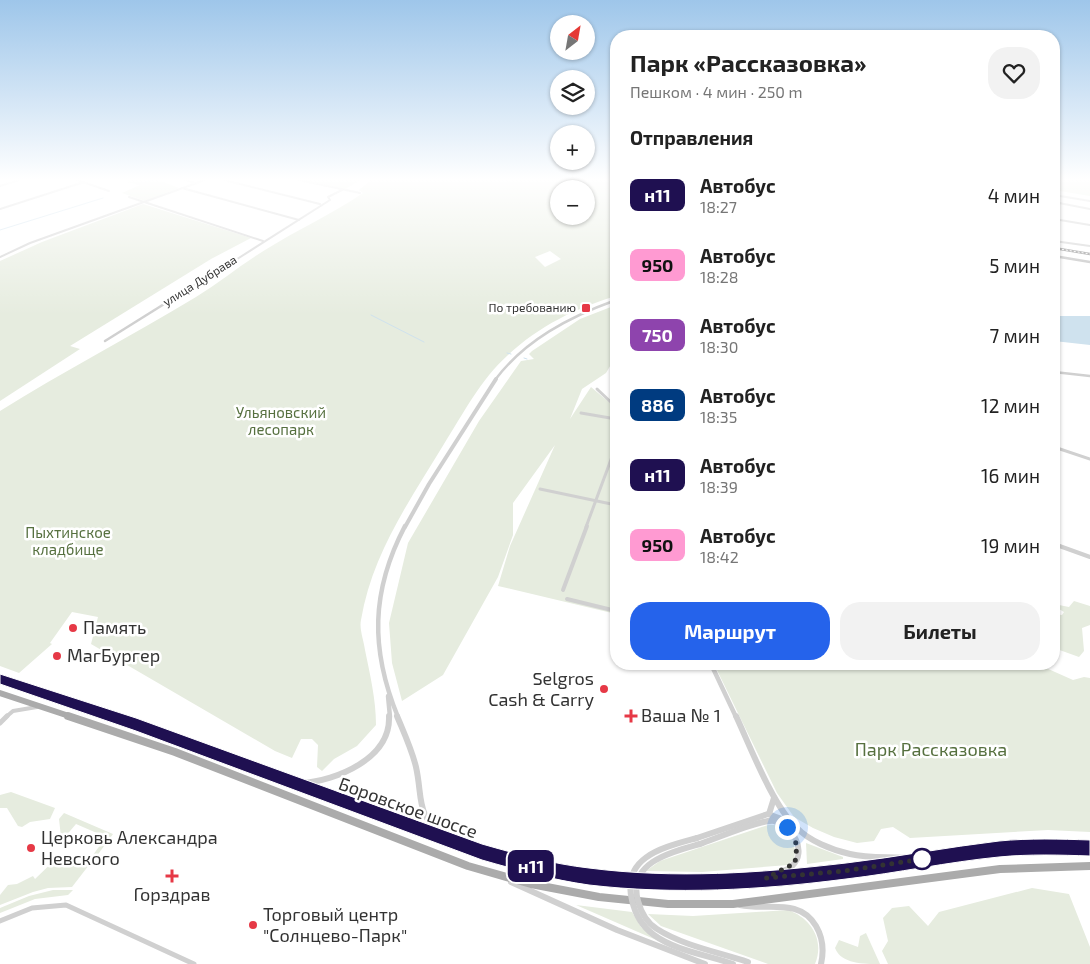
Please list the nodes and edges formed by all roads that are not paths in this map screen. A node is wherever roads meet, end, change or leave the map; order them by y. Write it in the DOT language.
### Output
graph roads {
  1 [pos="80,225"];
  2 [pos="214,225"];
  3 [pos="291,225"];
  4 [pos="264,242"];
  5 [pos="1060,242"];
  6 [pos="1090,246"];
  7 [pos="0,257"];
  8 [pos="1060,257"];
  9 [pos="1090,262"];
  10 [pos="610,303"];
  11 [pos="105,341"];
  12 [pos="1060,373"];
  13 [pos="1090,376"];
  14 [pos="596,389"];
  15 [pos="610,402"];
  16 [pos="581,413"];
  17 [pos="610,418"];
  18 [pos="1060,449"];
  19 [pos="1090,458"];
  20 [pos="610,462"];
  21 [pos="540,489"];
  22 [pos="596,501"];
  23 [pos="610,504"];
  24 [pos="1060,546"];
  25 [pos="1090,557"];
  26 [pos="563,590"];
  27 [pos="567,599"];
  28 [pos="610,610"];
  29 [pos="714,670"];
  30 [pos="0,680"];
  31 [pos="388,691"];
  32 [pos="0,693"];
  33 [pos="41,706"];
  34 [pos="0,723"];
  35 [pos="294,783"];
  36 [pos="774,796"];
  37 [pos="768,814"];
  38 [pos="791,823"];
  39 [pos="698,841"];
  40 [pos="455,843"];
  41 [pos="1090,848"];
  42 [pos="920,859"];
  43 [pos="1090,866"];
  44 [pos="500,876"];
  45 [pos="766,878"];
  46 [pos="733,904"];
  47 [pos="0,921"];
  48 [pos="750,963"];
  49 [pos="194,964"];
  50 [pos="705,964"];
  51 [pos="733,964"];
  52 [pos="821,964"];
  1 -- 7 [label="street"];
  2 -- 4 [label="street"];
  3 -- 4 [label="street, улица Дубрава"];
  4 -- 11 [label="street, улица Дубрава"];
  5 -- 6 [label="street"];
  8 -- 9 [label="main road"];
  10 -- 31 [label="street"];
  12 -- 13 [label="street"];
  14 -- 15 [label="street"];
  16 -- 17 [label="street"];
  18 -- 19 [label="street"];
  20 -- 22 [label="street"];
  21 -- 22 [label="street"];
  22 -- 23 [label="street"];
  22 -- 26 [label="street"];
  24 -- 25 [label="street"];
  27 -- 28 [label="street"];
  29 -- 36 [label="street"];
  30 -- 35 [label="main road, Боровское шоссе"];
  31 -- 35 [label="street"];
  31 -- 40 [label="street"];
  32 -- 33 [label="main road, Боровское шоссе"];
  33 -- 34 [label="street"];
  33 -- 44 [label="main road, Боровское шоссе"];
  35 -- 40 [label="main road, Боровское шоссе"];
  36 -- 37 [label="street"];
  36 -- 38 [label="street"];
  37 -- 38 [label="street"];
  37 -- 39 [label="street"];
  38 -- 42 [label="street"];
  39 -- 45 [label="street"];
  39 -- 48 [label="street, bridge"];
  39 -- 51 [label="street, bridge"];
  40 -- 45 [label="main road, Боровское шоссе"];
  41 -- 42 [label="main road, Боровское шоссе"];
  42 -- 45 [label="main road, Боровское шоссе"];
  43 -- 46 [label="main road, Боровское шоссе"];
  44 -- 46 [label="main road, Боровское шоссе"];
  44 -- 50 [label="street"];
  46 -- 52 [label="street"];
  47 -- 49 [label="street"];
}
